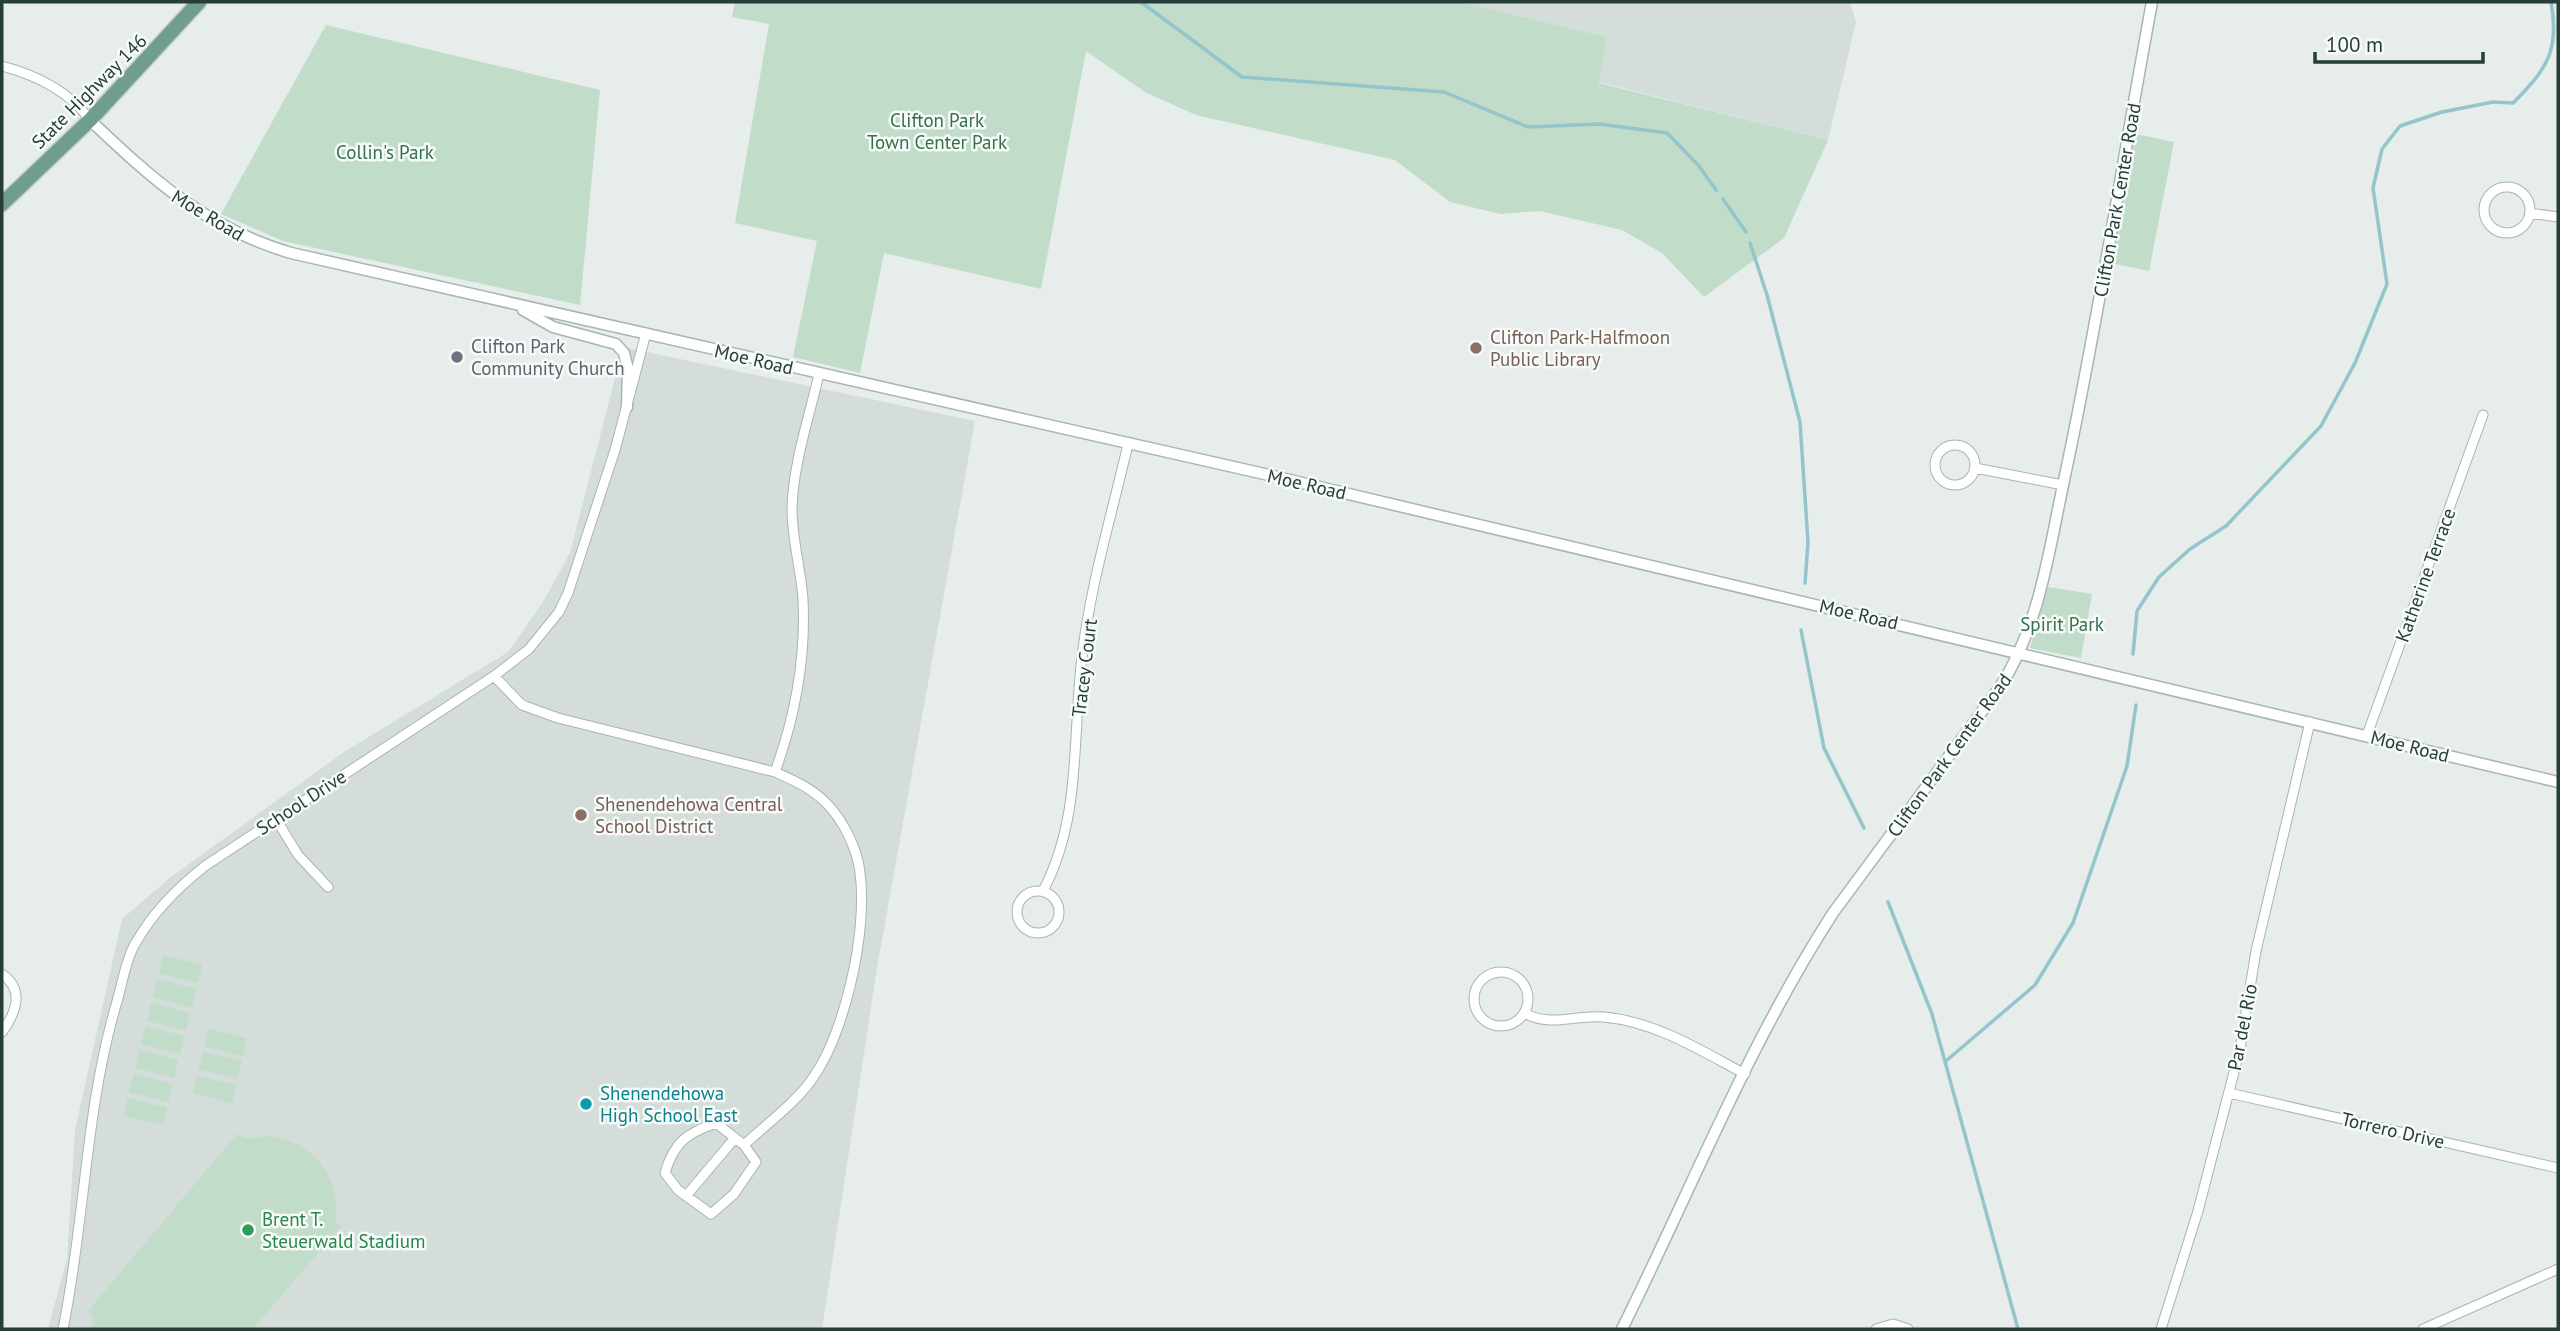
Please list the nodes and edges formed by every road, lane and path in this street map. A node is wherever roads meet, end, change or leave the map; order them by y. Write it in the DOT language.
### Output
graph roads {
  1 [pos="199,2"];
  2 [pos="2152,2"];
  3 [pos="2,66"];
  4 [pos="90,120"];
  5 [pos="2,204"];
  6 [pos="2530,213"];
  7 [pos="2558,216"];
  8 [pos="511,304"];
  9 [pos="646,334"];
  10 [pos="819,374"];
  11 [pos="627,407"];
  12 [pos="2483,415"];
  13 [pos="1128,444"];
  14 [pos="1975,468"];
  15 [pos="2063,485"];
  16 [pos="2020,653"];
  17 [pos="494,676"];
  18 [pos="2310,722"];
  19 [pos="2367,735"];
  20 [pos="775,772"];
  21 [pos="2558,782"];
  22 [pos="276,819"];
  23 [pos="328,887"];
  24 [pos="1043,891"];
  25 [pos="2,974"];
  26 [pos="1524,1013"];
  27 [pos="2,1032"];
  28 [pos="1745,1074"];
  29 [pos="2229,1093"];
  30 [pos="735,1138"];
  31 [pos="744,1145"];
  32 [pos="2558,1168"];
  33 [pos="686,1196"];
  34 [pos="2558,1269"];
  35 [pos="63,1329"];
  36 [pos="1622,1329"];
  37 [pos="1877,1329"];
  38 [pos="1908,1329"];
  39 [pos="2161,1329"];
  40 [pos="2423,1329"];
  1 -- 4 [label="main road, State Highway 146"];
  2 -- 15 [label="street, Clifton Park Center Road"];
  3 -- 4 [label="street"];
  4 -- 5 [label="main road, State Highway 146"];
  4 -- 8 [label="street, Moe Road"];
  6 -- 6 [label="street"];
  6 -- 7 [label="street"];
  8 -- 9 [label="street, Moe Road"];
  8 -- 11 [label="street"];
  9 -- 10 [label="street, Moe Road"];
  9 -- 11 [label="street, School Drive"];
  10 -- 13 [label="street, Moe Road"];
  10 -- 20 [label="street"];
  11 -- 17 [label="street, School Drive"];
  12 -- 19 [label="street, Katherine Terrace"];
  13 -- 16 [label="street, Moe Road"];
  13 -- 24 [label="street, Tracey Court"];
  14 -- 14 [label="street"];
  14 -- 15 [label="street"];
  15 -- 16 [label="street, Clifton Park Center Road"];
  16 -- 18 [label="street, Moe Road"];
  16 -- 28 [label="street, Clifton Park Center Road"];
  17 -- 20 [label="street"];
  17 -- 22 [label="street, School Drive"];
  18 -- 19 [label="street, Moe Road"];
  18 -- 29 [label="street, Par del Rio"];
  19 -- 21 [label="street, Moe Road"];
  20 -- 31 [label="street"];
  22 -- 23 [label="street"];
  22 -- 35 [label="street, School Drive"];
  24 -- 24 [label="street"];
  25 -- 27 [label="street"];
  26 -- 26 [label="street"];
  26 -- 28 [label="street"];
  28 -- 36 [label="street, Clifton Park Center Road"];
  29 -- 32 [label="street, Torrero Drive"];
  29 -- 39 [label="street, Par del Rio"];
  30 -- 31 [label="street"];
  30 -- 33 [label="street"];
  30 -- 33 [label="street"];
  31 -- 33 [label="street"];
  34 -- 40 [label="street"];
  37 -- 38 [label="street"];
}
